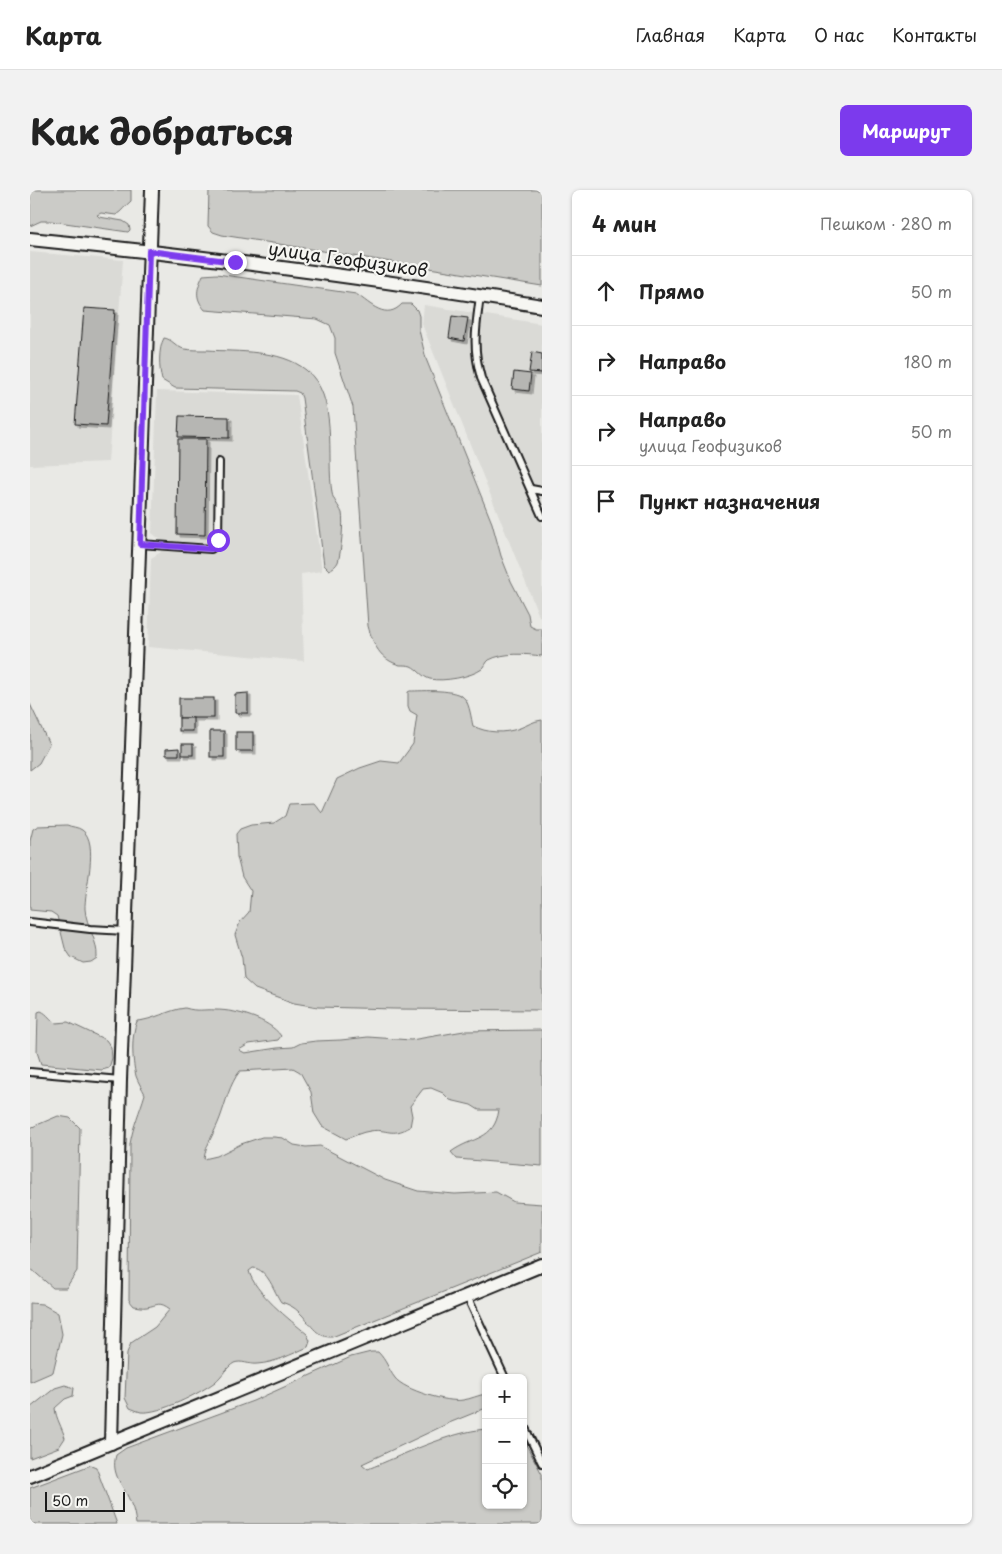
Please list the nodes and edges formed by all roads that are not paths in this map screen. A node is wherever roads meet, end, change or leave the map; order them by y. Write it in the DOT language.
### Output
graph roads {
  1 [pos="152,190"];
  2 [pos="30,239"];
  3 [pos="149,251"];
  4 [pos="480,296"];
  5 [pos="542,306"];
  6 [pos="219,462"];
  7 [pos="531,489"];
  8 [pos="542,491"];
  9 [pos="542,516"];
  10 [pos="140,544"];
  11 [pos="30,922"];
  12 [pos="126,930"];
  13 [pos="30,1072"];
  14 [pos="120,1080"];
  15 [pos="542,1266"];
  16 [pos="467,1296"];
  17 [pos="503,1374"];
  18 [pos="527,1432"];
  19 [pos="111,1443"];
  20 [pos="542,1463"];
  21 [pos="30,1476"];
  1 -- 3 [label="street"];
  2 -- 3 [label="street, улица Геофизиков"];
  3 -- 4 [label="street, улица Геофизиков"];
  3 -- 10 [label="street"];
  4 -- 5 [label="street, улица Геофизиков"];
  4 -- 7 [label="lane"];
  6 -- 10 [label="lane"];
  7 -- 8 [label="lane"];
  7 -- 9 [label="lane"];
  10 -- 12 [label="street"];
  11 -- 12 [label="lane"];
  12 -- 14 [label="street"];
  13 -- 14 [label="lane"];
  14 -- 19 [label="street"];
  15 -- 16 [label="street"];
  16 -- 17 [label="lane"];
  16 -- 19 [label="street"];
  18 -- 20 [label="lane"];
  19 -- 21 [label="street"];
}
